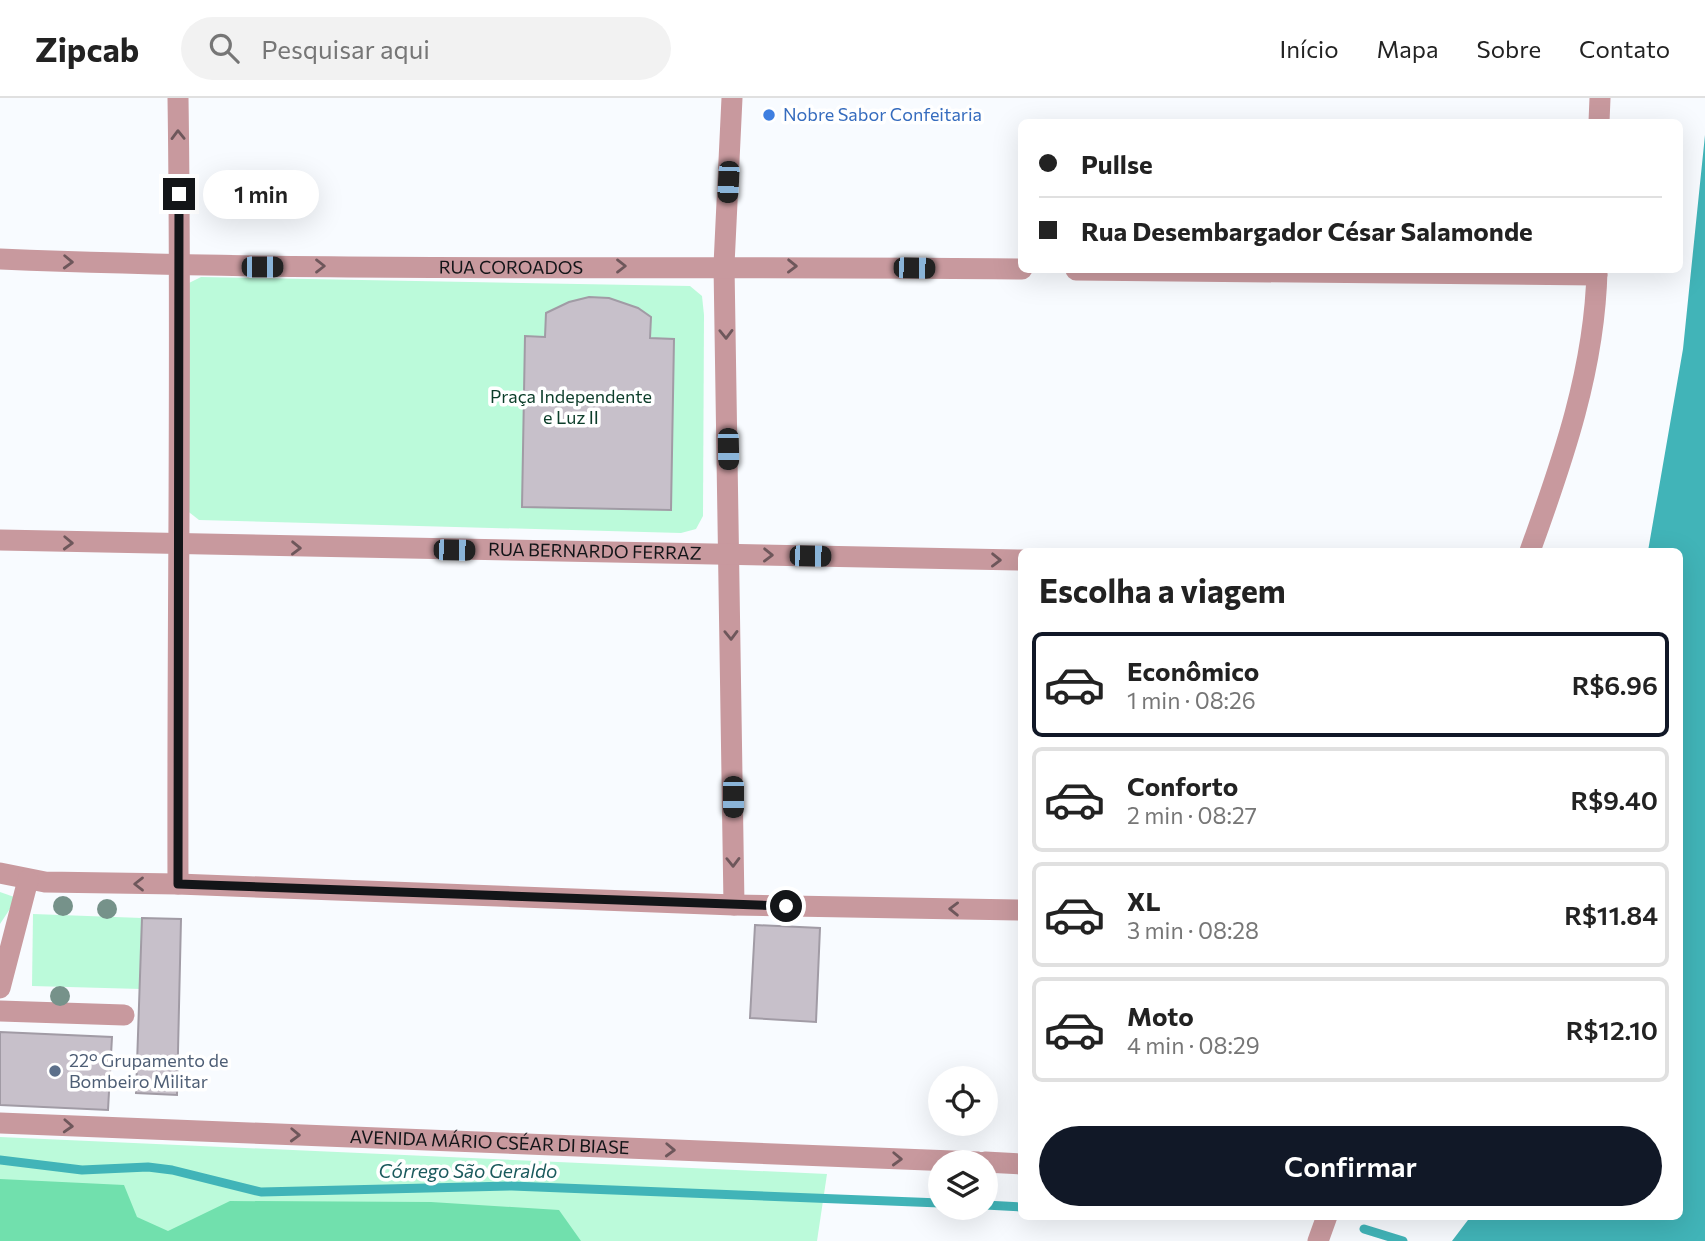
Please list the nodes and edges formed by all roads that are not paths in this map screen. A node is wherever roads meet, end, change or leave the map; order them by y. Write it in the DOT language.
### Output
graph roads {
  1 [pos="177,98"];
  2 [pos="732,98"];
  3 [pos="1600,98"];
  4 [pos="1600,119"];
  5 [pos="0,259"];
  6 [pos="724,265"];
  7 [pos="180,267"];
  8 [pos="1018,269"];
  9 [pos="1597,273"];
  10 [pos="0,540"];
  11 [pos="176,546"];
  12 [pos="1531,548"];
  13 [pos="731,554"];
  14 [pos="1018,560"];
  15 [pos="0,873"];
  16 [pos="28,880"];
  17 [pos="178,884"];
  18 [pos="734,905"];
  19 [pos="1018,910"];
  20 [pos="0,988"];
  21 [pos="0,1011"];
  22 [pos="124,1016"];
  23 [pos="0,1123"];
  24 [pos="928,1160"];
  25 [pos="998,1163"];
  26 [pos="1018,1164"];
  27 [pos="1326,1220"];
  28 [pos="1318,1241"];
  7 -- 1 [label="street, one-way"];
  2 -- 6 [label="street"];
  3 -- 4 [label="street"];
  5 -- 7 [label="street, RUA COROADOS, one-way"];
  7 -- 6 [label="street, RUA COROADOS, one-way"];
  6 -- 8 [label="street, RUA COROADOS, one-way"];
  6 -- 13 [label="street, one-way"];
  7 -- 11 [label="street"];
  9 -- 12 [label="street"];
  10 -- 11 [label="street, RUA BERNARDO FERRAZ, one-way"];
  11 -- 13 [label="street, RUA BERNARDO FERRAZ, one-way"];
  11 -- 17 [label="street"];
  13 -- 14 [label="street, RUA BERNARDO FERRAZ, one-way"];
  13 -- 18 [label="street, one-way"];
  15 -- 16 [label="street"];
  17 -- 16 [label="street, one-way"];
  16 -- 20 [label="street"];
  17 -- 18 [label="street"];
  19 -- 18 [label="street, one-way"];
  21 -- 22 [label="street"];
  23 -- 24 [label="street, AVENIDA MÁRIO CSÉAR DI BIASE, one-way"];
  25 -- 26 [label="street"];
  27 -- 28 [label="street"];
}
